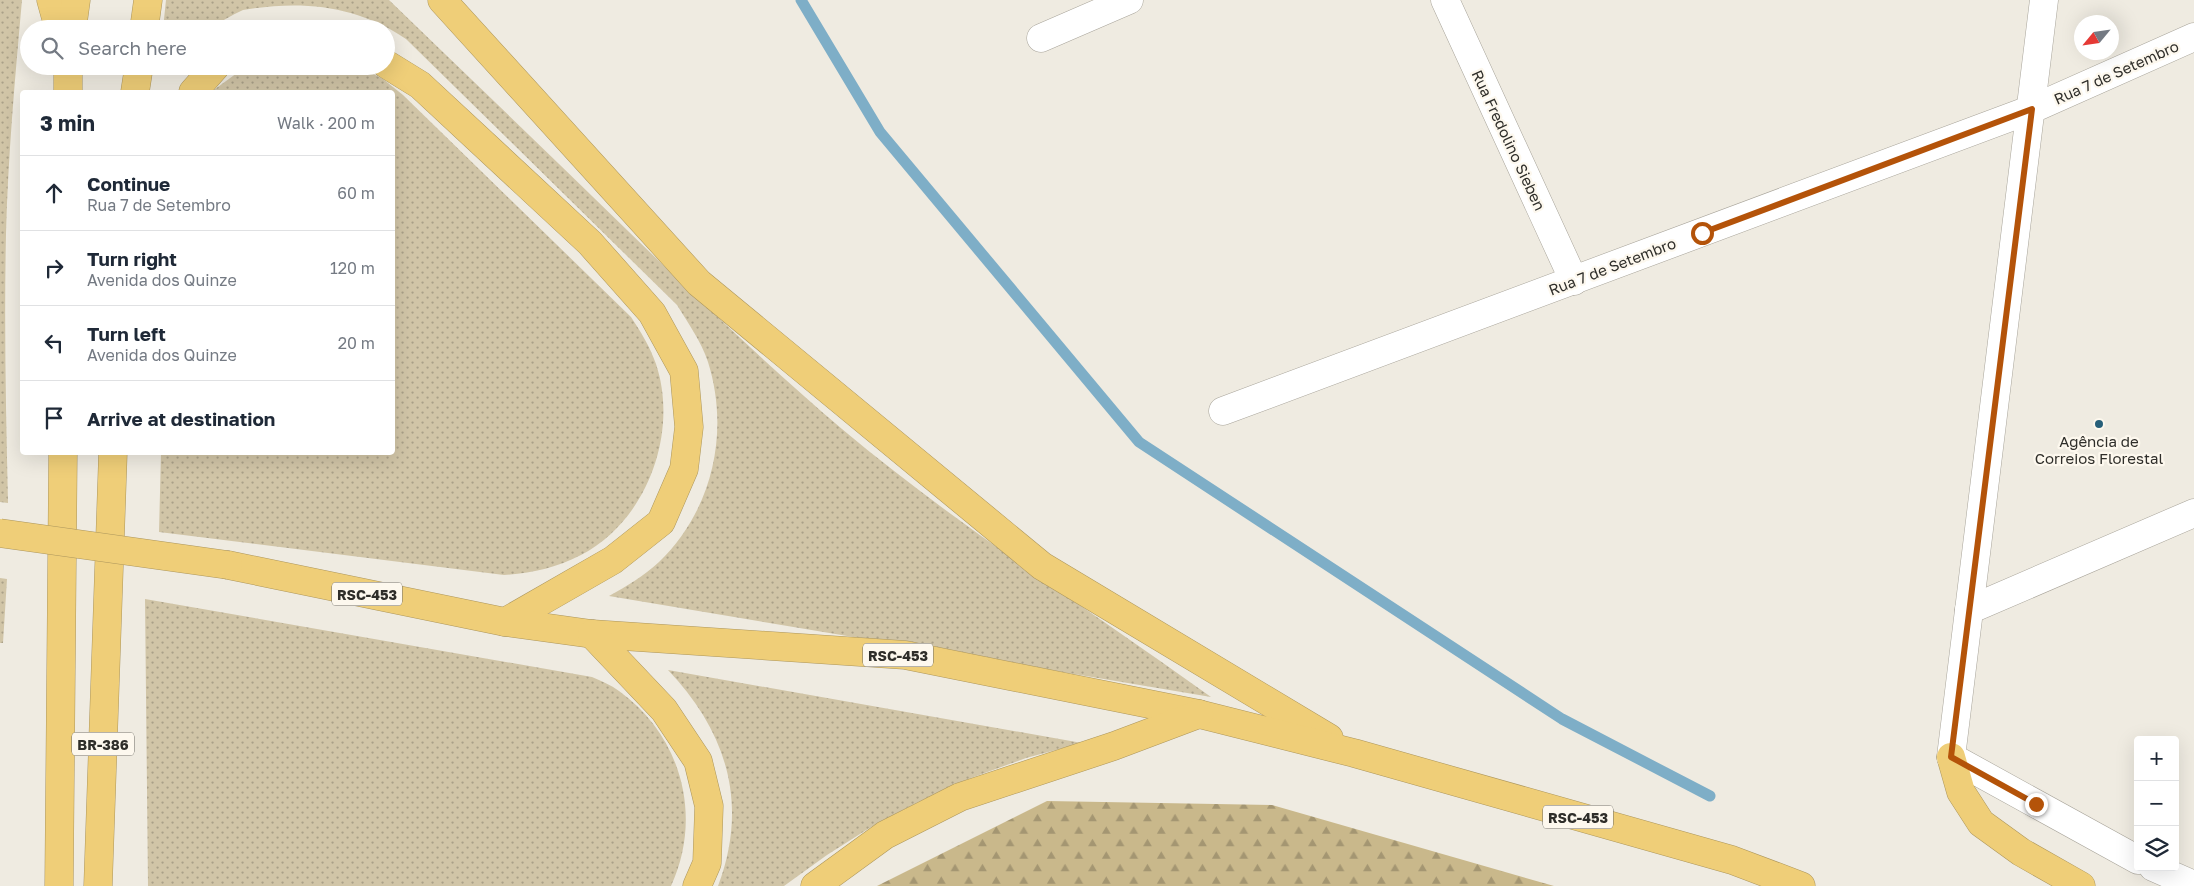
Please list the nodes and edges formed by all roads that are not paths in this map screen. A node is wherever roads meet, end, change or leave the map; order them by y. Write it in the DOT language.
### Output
graph roads {
  1 [pos="51,0"];
  2 [pos="76,0"];
  3 [pos="148,0"];
  4 [pos="442,0"];
  5 [pos="1129,0"];
  6 [pos="1444,0"];
  7 [pos="2044,0"];
  8 [pos="57,20"];
  9 [pos="73,20"];
  10 [pos="145,20"];
  11 [pos="2194,37"];
  12 [pos="1041,38"];
  13 [pos="395,70"];
  14 [pos="68,75"];
  15 [pos="138,75"];
  16 [pos="208,75"];
  17 [pos="68,90"];
  18 [pos="135,90"];
  19 [pos="194,90"];
  20 [pos="2032,109"];
  21 [pos="1574,281"];
  22 [pos="1223,411"];
  23 [pos="64,455"];
  24 [pos="113,455"];
  25 [pos="2194,513"];
  26 [pos="0,533"];
  27 [pos="1968,610"];
  28 [pos="505,622"];
  29 [pos="592,634"];
  30 [pos="1199,714"];
  31 [pos="1354,753"];
  32 [pos="1951,757"];
  33 [pos="59,835"];
  34 [pos="2134,858"];
  35 [pos="2162,871"];
  36 [pos="2194,885"];
  37 [pos="43,886"];
  38 [pos="59,886"];
  39 [pos="98,886"];
  40 [pos="697,886"];
  41 [pos="814,886"];
  42 [pos="1801,886"];
  43 [pos="2081,886"];
  1 -- 8 [label="highway"];
  2 -- 9 [label="highway"];
  3 -- 10 [label="highway"];
  4 -- 31 [label="highway"];
  5 -- 12 [label="street"];
  6 -- 21 [label="street, Rua Fredolino Sieben"];
  7 -- 20 [label="street"];
  11 -- 20 [label="street, Rua 7 de Setembro"];
  13 -- 28 [label="highway"];
  14 -- 17 [label="highway"];
  15 -- 18 [label="highway"];
  16 -- 19 [label="highway"];
  20 -- 21 [label="street, Rua 7 de Setembro"];
  20 -- 27 [label="street"];
  21 -- 22 [label="street, Rua 7 de Setembro"];
  23 -- 33 [label="highway, BR-386"];
  24 -- 39 [label="highway, BR-386"];
  25 -- 27 [label="street"];
  26 -- 28 [label="highway, RSC-453, bridge"];
  27 -- 32 [label="street"];
  28 -- 29 [label="highway, RSC-453"];
  29 -- 30 [label="highway, RSC-453"];
  29 -- 40 [label="highway"];
  30 -- 31 [label="highway, RSC-453"];
  30 -- 41 [label="highway"];
  31 -- 42 [label="highway, RSC-453"];
  32 -- 34 [label="street"];
  32 -- 43 [label="highway"];
  33 -- 37 [label="highway"];
  33 -- 38 [label="highway, BR-386"];
  35 -- 36 [label="street"];
}
